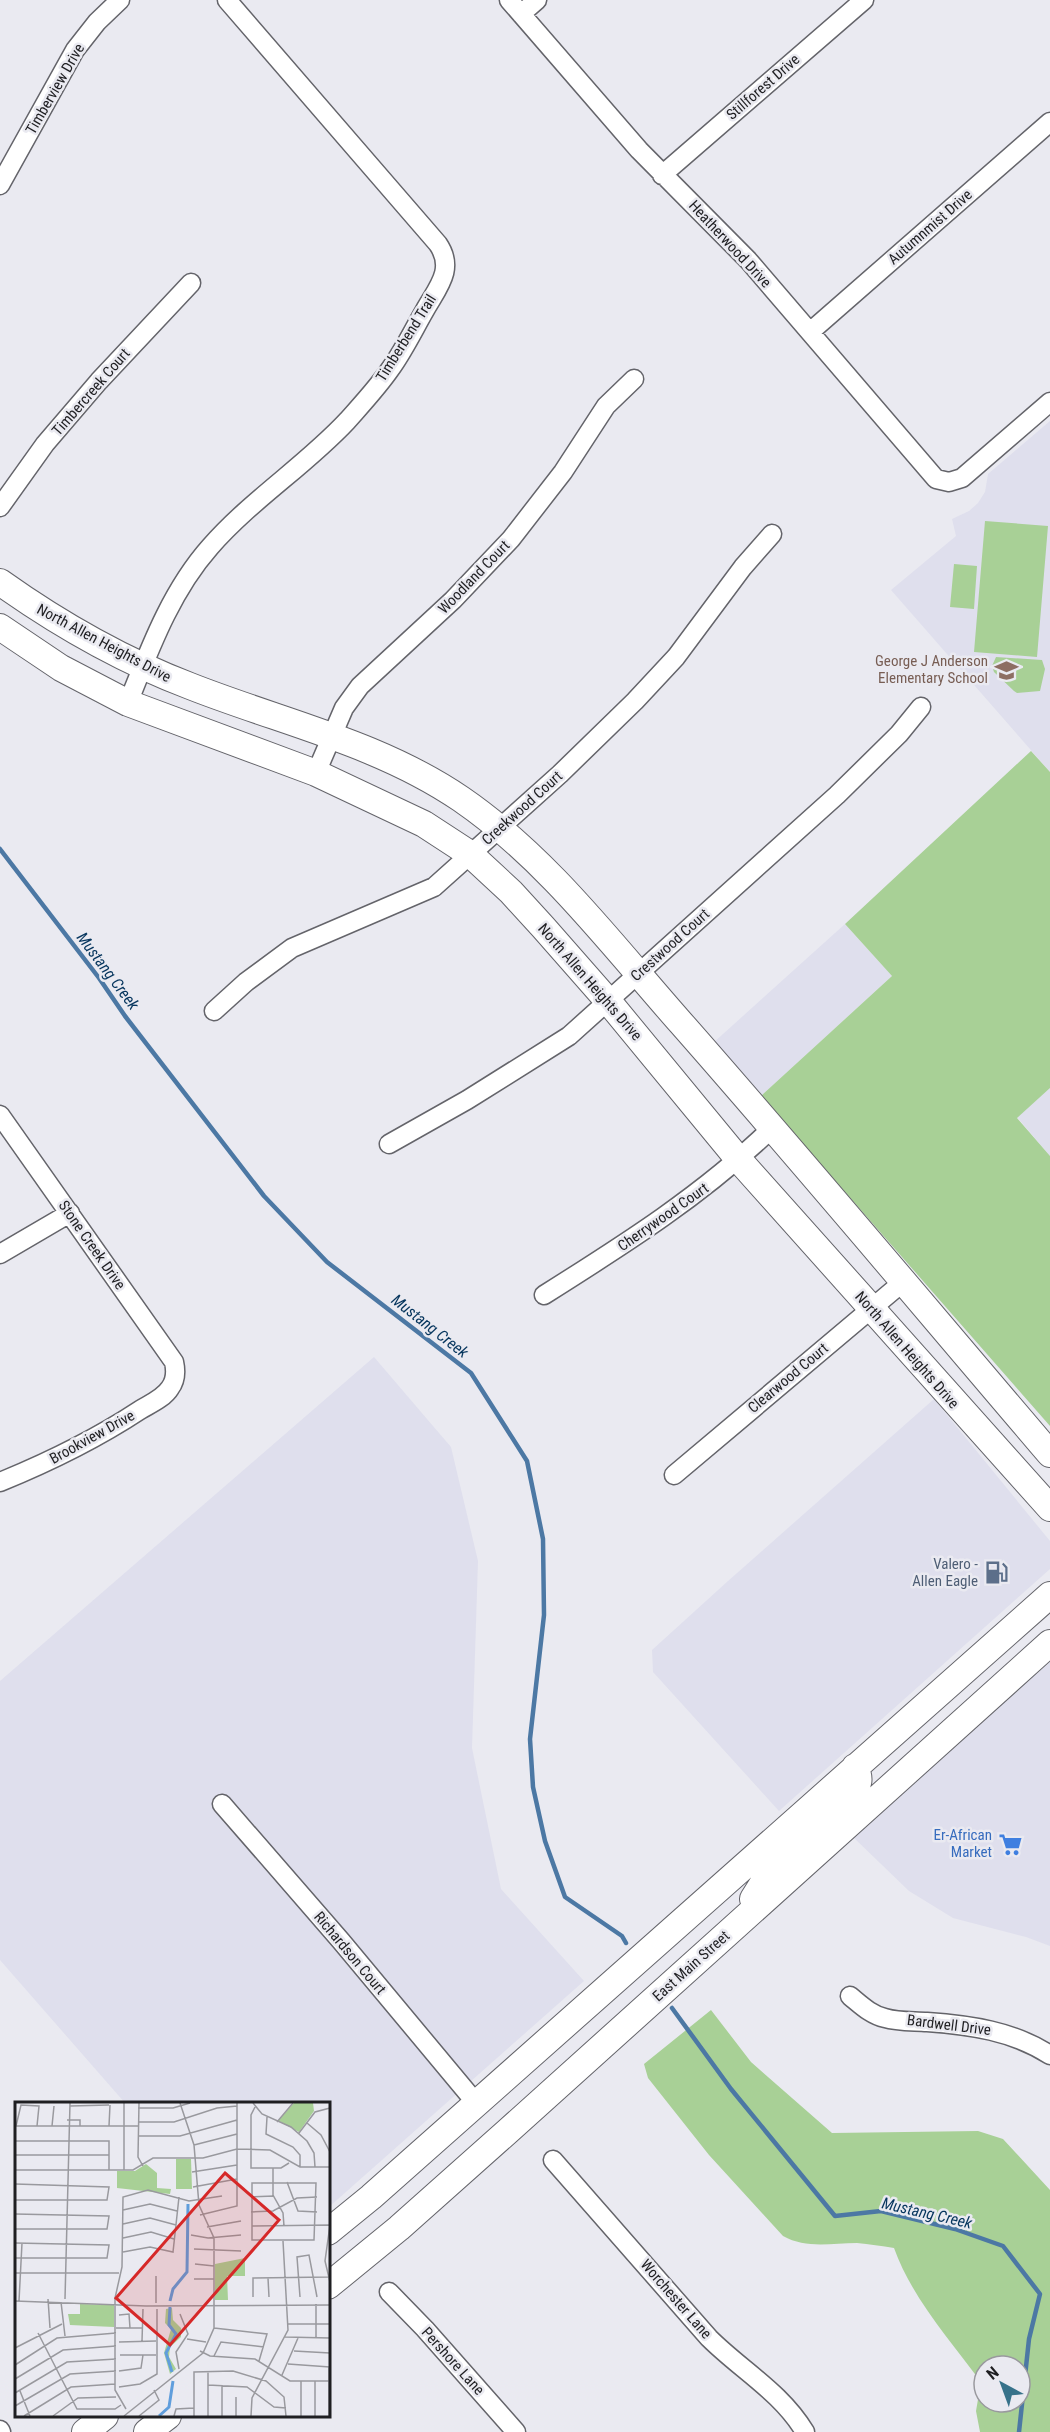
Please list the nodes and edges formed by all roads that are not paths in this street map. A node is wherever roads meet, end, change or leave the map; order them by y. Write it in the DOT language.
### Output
graph roads {
  1 [pos="120,0"];
  2 [pos="227,0"];
  3 [pos="537,0"];
  4 [pos="864,0"];
  5 [pos="515,7"];
  6 [pos="1050,122"];
  7 [pos="662,175"];
  8 [pos="0,185"];
  9 [pos="191,283"];
  10 [pos="810,332"];
  11 [pos="634,379"];
  12 [pos="1050,402"];
  13 [pos="0,507"];
  14 [pos="772,534"];
  15 [pos="0,582"];
  16 [pos="0,627"];
  17 [pos="142,667"];
  18 [pos="128,703"];
  19 [pos="921,706"];
  20 [pos="331,736"];
  21 [pos="316,773"];
  22 [pos="499,828"];
  23 [pos="470,854"];
  24 [pos="638,974"];
  25 [pos="608,1001"];
  26 [pos="214,1011"];
  27 [pos="0,1114"];
  28 [pos="772,1127"];
  29 [pos="389,1144"];
  30 [pos="739,1160"];
  31 [pos="69,1213"];
  32 [pos="0,1254"];
  33 [pos="903,1282"];
  34 [pos="544,1295"];
  35 [pos="871,1308"];
  36 [pos="175,1379"];
  37 [pos="1050,1454"];
  38 [pos="674,1474"];
  39 [pos="0,1482"];
  40 [pos="1050,1508"];
  41 [pos="1050,1595"];
  42 [pos="1050,1643"];
  43 [pos="973,1662"];
  44 [pos="855,1767"];
  45 [pos="879,1797"];
  46 [pos="222,1804"];
  47 [pos="744,1918"];
  48 [pos="850,1996"];
  49 [pos="1050,2055"];
  50 [pos="476,2103"];
  51 [pos="553,2160"];
  52 [pos="330,2230"];
  53 [pos="330,2284"];
  54 [pos="389,2292"];
  55 [pos="103,2417"];
  56 [pos="166,2417"];
  57 [pos="85,2432"];
  58 [pos="147,2432"];
  59 [pos="516,2432"];
  60 [pos="805,2432"];
  1 -- 8 [label="street, Timberview Drive"];
  2 -- 17 [label="street, Timberbend Trail"];
  3 -- 5 [label="street"];
  4 -- 7 [label="street, Stillforest Drive"];
  5 -- 7 [label="street, Heatherwood Drive"];
  6 -- 10 [label="street, Autumnmist Drive"];
  7 -- 10 [label="street, Heatherwood Drive"];
  9 -- 13 [label="street, Timbercreek Court"];
  10 -- 12 [label="street, Heatherwood Drive"];
  11 -- 20 [label="street, Woodland Court"];
  14 -- 22 [label="street, Creekwood Court"];
  15 -- 17 [label="main road, North Allen Heights Drive"];
  16 -- 18 [label="main road, North Allen Heights Drive"];
  17 -- 18 [label="street, Timberbend Trail"];
  17 -- 20 [label="main road, North Allen Heights Drive"];
  18 -- 21 [label="main road, North Allen Heights Drive"];
  19 -- 24 [label="street, Crestwood Court"];
  20 -- 21 [label="street, Woodland Court"];
  20 -- 22 [label="main road, North Allen Heights Drive"];
  21 -- 23 [label="main road, North Allen Heights Drive"];
  22 -- 23 [label="street, Creekwood Court"];
  22 -- 24 [label="main road, North Allen Heights Drive"];
  23 -- 25 [label="main road, North Allen Heights Drive"];
  23 -- 26 [label="street, Creekwood Court"];
  24 -- 25 [label="street, Crestwood Court"];
  24 -- 28 [label="main road, North Allen Heights Drive"];
  25 -- 29 [label="street, Crestwood Court"];
  25 -- 30 [label="main road, North Allen Heights Drive"];
  27 -- 31 [label="street, Stone Creek Drive"];
  28 -- 30 [label="street, Cherrywood Court"];
  28 -- 33 [label="main road, North Allen Heights Drive"];
  30 -- 34 [label="street, Cherrywood Court"];
  30 -- 35 [label="main road, North Allen Heights Drive"];
  31 -- 32 [label="street"];
  31 -- 36 [label="street, Stone Creek Drive"];
  33 -- 35 [label="street, Clearwood Court"];
  33 -- 37 [label="main road, North Allen Heights Drive"];
  35 -- 38 [label="street, Clearwood Court"];
  35 -- 40 [label="main road, North Allen Heights Drive"];
  36 -- 39 [label="street, Brookview Drive"];
  41 -- 43 [label="main road"];
  42 -- 45 [label="main road, East Main Street"];
  43 -- 44 [label="main road"];
  43 -- 45 [label="main road"];
  44 -- 47 [label="main road"];
  44 -- 50 [label="main road"];
  45 -- 47 [label="main road, East Main Street"];
  46 -- 50 [label="street, Richardson Court"];
  47 -- 53 [label="main road, East Main Street"];
  48 -- 49 [label="street, Bardwell Drive"];
  50 -- 52 [label="main road"];
  51 -- 60 [label="street, Worchester Lane"];
  54 -- 59 [label="street, Pershore Lane"];
  55 -- 57 [label="main road"];
  56 -- 58 [label="main road"];
}
